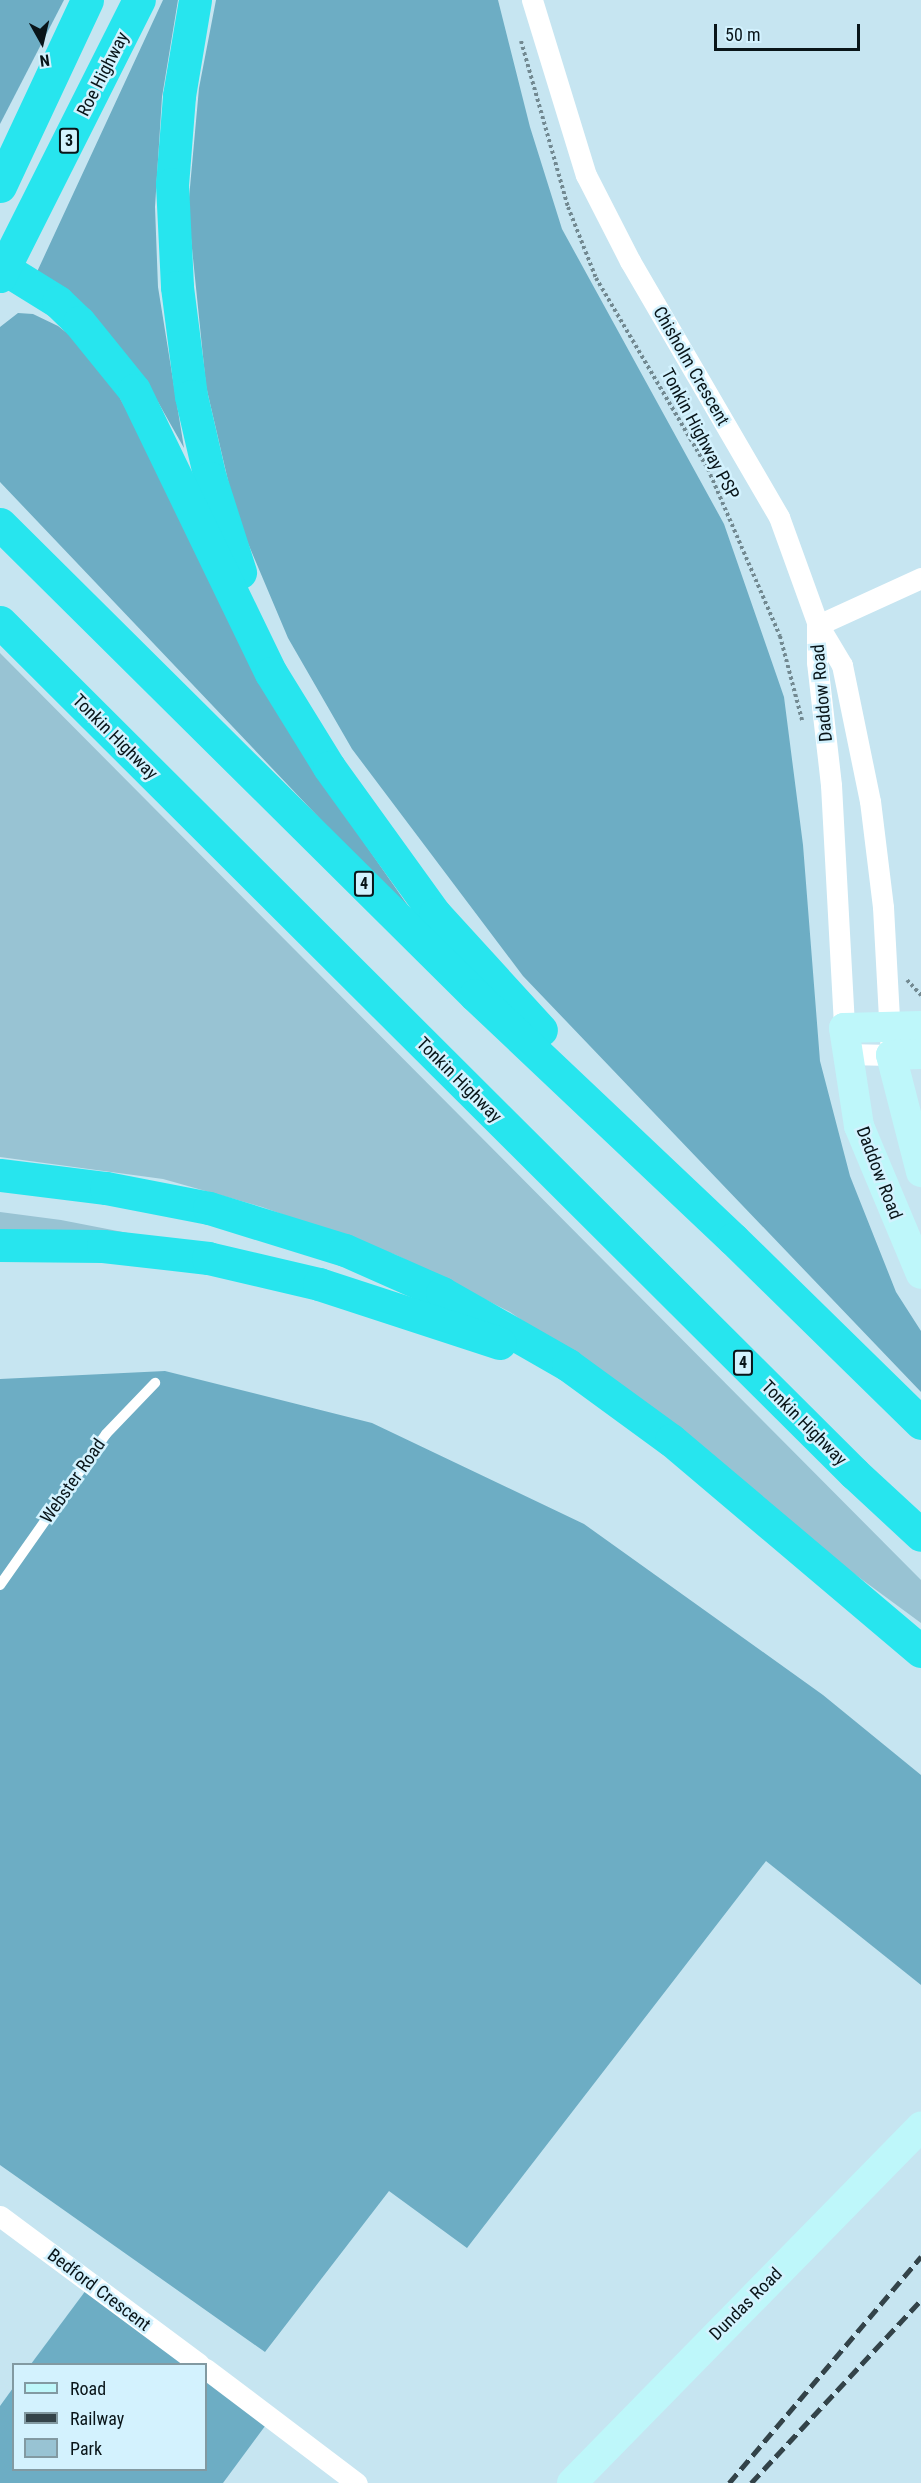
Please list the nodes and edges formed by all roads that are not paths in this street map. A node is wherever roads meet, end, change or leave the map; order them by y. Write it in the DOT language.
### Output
graph roads {
  1 [pos="87,0"];
  2 [pos="139,0"];
  3 [pos="195,0"];
  4 [pos="532,0"];
  5 [pos="8,161"];
  6 [pos="0,186"];
  7 [pos="1,270"];
  8 [pos="0,524"];
  9 [pos="921,578"];
  10 [pos="0,622"];
  11 [pos="818,624"];
  12 [pos="329,767"];
  13 [pos="921,1026"];
  14 [pos="891,1040"];
  15 [pos="845,1041"];
  16 [pos="921,1054"];
  17 [pos="921,1172"];
  18 [pos="0,1175"];
  19 [pos="733,1239"];
  20 [pos="0,1245"];
  21 [pos="921,1274"];
  22 [pos="568,1365"];
  23 [pos="154,1383"];
  24 [pos="921,1423"];
  25 [pos="921,1535"];
  26 [pos="0,1585"];
  27 [pos="921,1651"];
  28 [pos="921,2126"];
  29 [pos="0,2216"];
  30 [pos="198,2363"];
  31 [pos="207,2370"];
  32 [pos="357,2483"];
  33 [pos="572,2483"];
  1 -- 5 [label="highway"];
  2 -- 7 [label="highway, Roe Highway / 3"];
  3 -- 12 [label="highway"];
  4 -- 11 [label="street, Chisholm Crescent"];
  5 -- 6 [label="highway"];
  7 -- 12 [label="highway"];
  8 -- 19 [label="highway, 4"];
  9 -- 11 [label="street"];
  10 -- 25 [label="highway, Tonkin Highway / 4"];
  11 -- 14 [label="street, Daddow Road"];
  11 -- 15 [label="street, Daddow Road"];
  12 -- 19 [label="highway"];
  13 -- 14 [label="main road"];
  14 -- 15 [label="main road"];
  14 -- 16 [label="main road"];
  14 -- 17 [label="main road, Daddow Road"];
  15 -- 21 [label="main road, Daddow Road"];
  18 -- 22 [label="highway"];
  19 -- 24 [label="highway, 4"];
  20 -- 22 [label="highway"];
  22 -- 27 [label="highway"];
  23 -- 26 [label="lane, Webster Road"];
  28 -- 33 [label="main road, Dundas Road"];
  29 -- 30 [label="street, Bedford Crescent"];
  31 -- 32 [label="street"];
}
